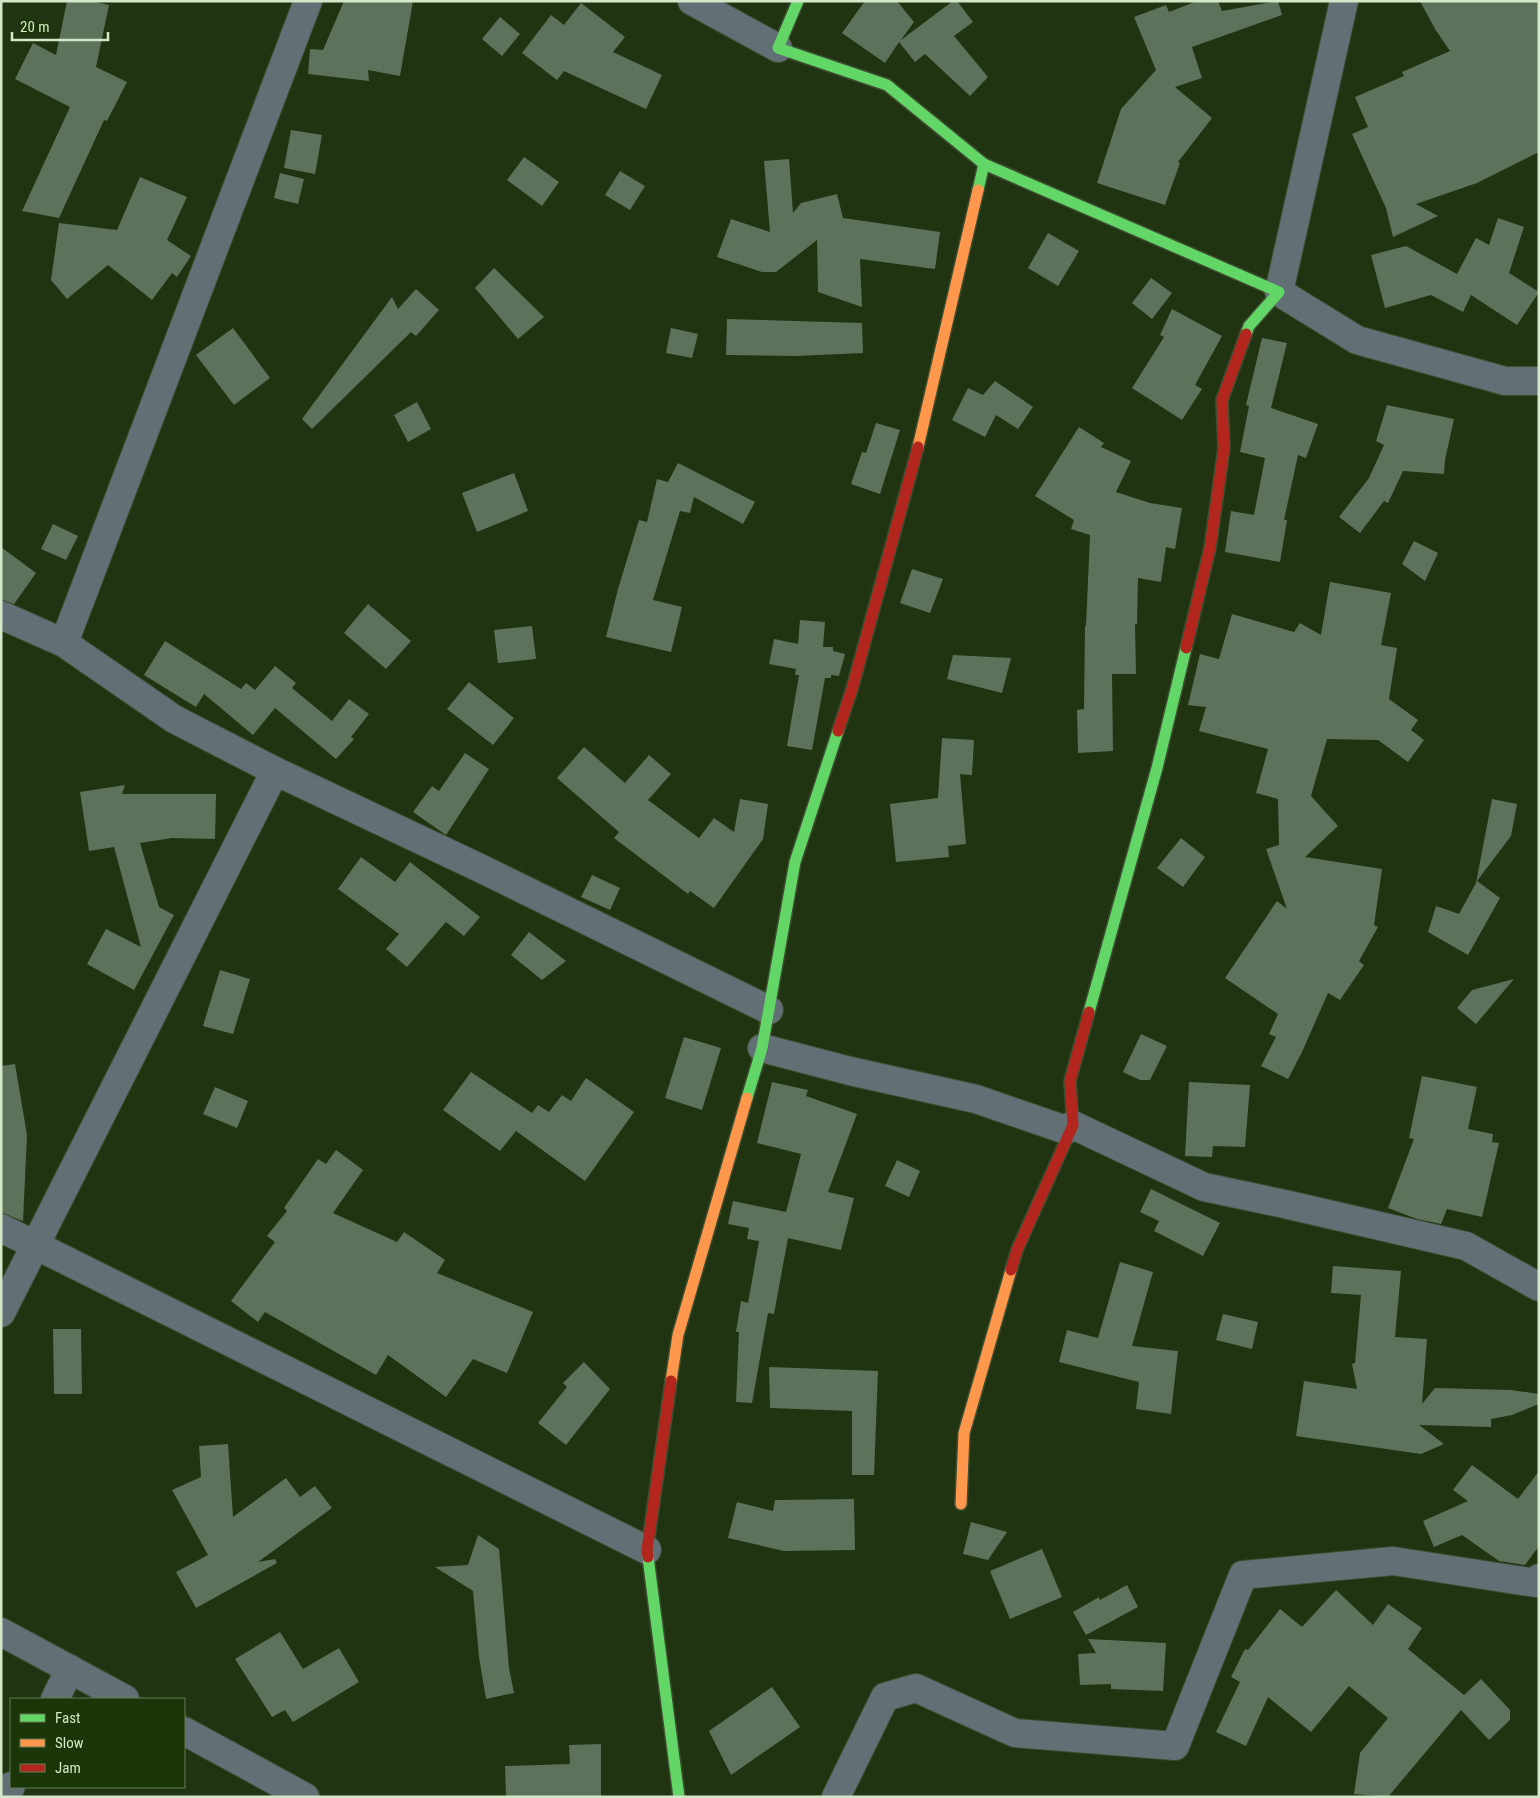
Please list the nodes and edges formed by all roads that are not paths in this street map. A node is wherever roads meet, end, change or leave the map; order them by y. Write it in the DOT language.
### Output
graph roads {
  1 [pos="308,1"];
  2 [pos="692,1"];
  3 [pos="798,1"];
  4 [pos="1344,1"];
  5 [pos="778,48"];
  6 [pos="984,164"];
  7 [pos="1279,292"];
  8 [pos="1539,381"];
  9 [pos="1,614"];
  10 [pos="64,643"];
  11 [pos="274,771"];
  12 [pos="769,1010"];
  13 [pos="762,1048"];
  14 [pos="1073,1125"];
  15 [pos="1,1228"];
  16 [pos="35,1245"];
  17 [pos="1539,1287"];
  18 [pos="1,1312"];
  19 [pos="961,1504"];
  20 [pos="647,1550"];
  21 [pos="1539,1578"];
  22 [pos="1,1632"];
  23 [pos="70,1669"];
  24 [pos="56,1698"];
  25 [pos="123,1698"];
  26 [pos="185,1732"];
  27 [pos="305,1797"];
  28 [pos="679,1797"];
  29 [pos="836,1797"];
  1 -- 10 [label="street"];
  2 -- 5 [label="street"];
  3 -- 5 [label="street"];
  4 -- 7 [label="street"];
  5 -- 6 [label="street"];
  6 -- 7 [label="street"];
  6 -- 12 [label="street"];
  7 -- 8 [label="street"];
  7 -- 14 [label="street"];
  9 -- 10 [label="street"];
  10 -- 11 [label="street"];
  11 -- 12 [label="street"];
  11 -- 16 [label="street"];
  12 -- 13 [label="street"];
  13 -- 14 [label="street"];
  13 -- 20 [label="street"];
  14 -- 17 [label="street"];
  14 -- 19 [label="street"];
  15 -- 16 [label="street"];
  16 -- 18 [label="street"];
  16 -- 20 [label="street"];
  20 -- 28 [label="street"];
  21 -- 29 [label="street"];
  22 -- 23 [label="street"];
  23 -- 24 [label="street"];
  23 -- 25 [label="street"];
  26 -- 27 [label="street"];
}
